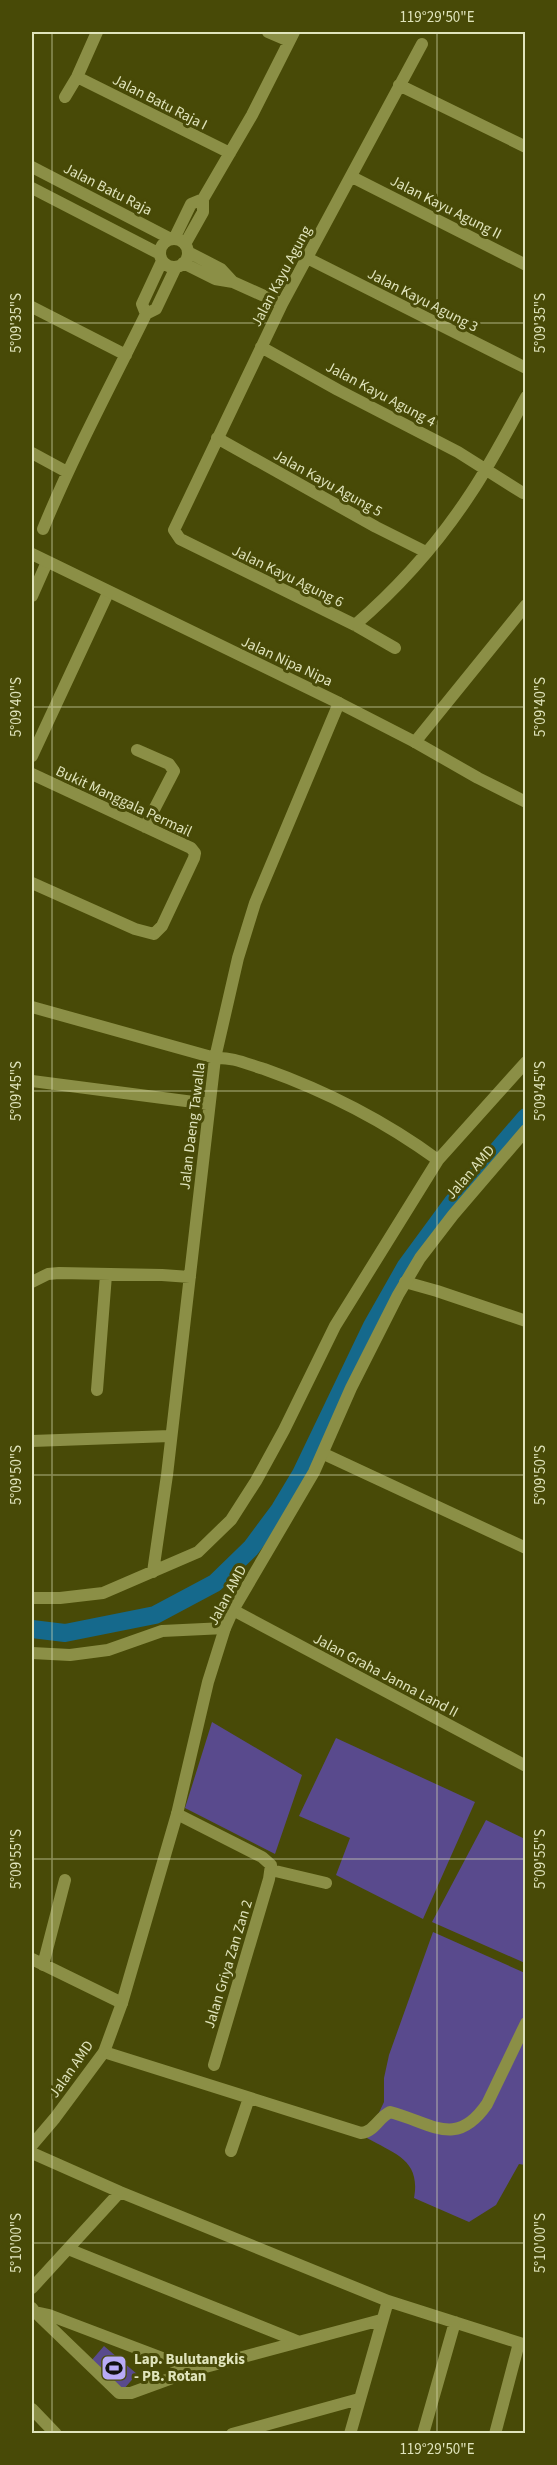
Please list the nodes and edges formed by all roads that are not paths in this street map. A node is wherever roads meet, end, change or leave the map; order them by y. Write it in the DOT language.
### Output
graph roads {
  1 [pos="97,32"];
  2 [pos="268,32"];
  3 [pos="291,36"];
  4 [pos="422,44"];
  5 [pos="77,77"];
  6 [pos="399,85"];
  7 [pos="65,97"];
  8 [pos="525,147"];
  9 [pos="230,153"];
  10 [pos="32,167"];
  11 [pos="352,177"];
  12 [pos="32,188"];
  13 [pos="180,251"];
  14 [pos="161,258"];
  15 [pos="307,258"];
  16 [pos="525,265"];
  17 [pos="282,304"];
  18 [pos="32,307"];
  19 [pos="146,314"];
  20 [pos="261,346"];
  21 [pos="126,355"];
  22 [pos="525,368"];
  23 [pos="525,397"];
  24 [pos="217,438"];
  25 [pos="32,453"];
  26 [pos="486,470"];
  27 [pos="66,472"];
  28 [pos="523,493"];
  29 [pos="175,526"];
  30 [pos="43,529"];
  31 [pos="426,552"];
  32 [pos="32,554"];
  33 [pos="47,562"];
  34 [pos="108,593"];
  35 [pos="32,596"];
  36 [pos="525,605"];
  37 [pos="355,625"];
  38 [pos="396,648"];
  39 [pos="339,703"];
  40 [pos="416,742"];
  41 [pos="137,750"];
  42 [pos="32,756"];
  43 [pos="32,774"];
  44 [pos="525,802"];
  45 [pos="145,827"];
  46 [pos="32,883"];
  47 [pos="32,1007"];
  48 [pos="215,1058"];
  49 [pos="525,1062"];
  50 [pos="32,1081"];
  51 [pos="209,1104"];
  52 [pos="525,1130"];
  53 [pos="438,1160"];
  54 [pos="106,1275"];
  55 [pos="190,1277"];
  56 [pos="32,1282"];
  57 [pos="405,1282"];
  58 [pos="524,1319"];
  59 [pos="97,1390"];
  60 [pos="170,1437"];
  61 [pos="32,1441"];
  62 [pos="324,1454"];
  63 [pos="525,1548"];
  64 [pos="153,1572"];
  65 [pos="32,1598"];
  66 [pos="233,1610"];
  67 [pos="225,1628"];
  68 [pos="32,1653"];
  69 [pos="525,1766"];
  70 [pos="177,1814"];
  71 [pos="271,1870"];
  72 [pos="64,1880"];
  73 [pos="326,1883"];
  74 [pos="37,1962"];
  75 [pos="122,2003"];
  76 [pos="525,2023"];
  77 [pos="104,2052"];
  78 [pos="214,2065"];
  79 [pos="249,2098"];
  80 [pos="32,2145"];
  81 [pos="231,2151"];
  82 [pos="32,2153"];
  83 [pos="120,2192"];
  84 [pos="68,2249"];
  85 [pos="32,2288"];
  86 [pos="388,2301"];
  87 [pos="33,2310"];
  88 [pos="381,2320"];
  89 [pos="454,2322"];
  90 [pos="297,2341"];
  91 [pos="522,2344"];
  92 [pos="194,2370"];
  93 [pos="359,2399"];
  94 [pos="32,2409"];
  95 [pos="56,2433"];
  96 [pos="232,2433"];
  97 [pos="350,2433"];
  98 [pos="423,2433"];
  99 [pos="495,2433"];
  1 -- 5 [label="street"];
  2 -- 3 [label="street"];
  3 -- 9 [label="street"];
  4 -- 6 [label="street, Jalan Kayu Agung"];
  5 -- 7 [label="street"];
  5 -- 9 [label="street, Jalan Batu Raja I"];
  6 -- 8 [label="street"];
  6 -- 11 [label="street, Jalan Kayu Agung"];
  9 -- 13 [label="street"];
  10 -- 13 [label="street, Jalan Batu Raja"];
  11 -- 15 [label="street, Jalan Kayu Agung"];
  11 -- 16 [label="street, Jalan Kayu Agung II"];
  12 -- 14 [label="street"];
  13 -- 14 [label="street"];
  13 -- 14 [label="street"];
  13 -- 17 [label="street"];
  13 -- 19 [label="street"];
  14 -- 19 [label="street"];
  15 -- 17 [label="street, Jalan Kayu Agung"];
  15 -- 22 [label="street, Jalan Kayu Agung 3"];
  17 -- 20 [label="street, Jalan Kayu Agung"];
  18 -- 21 [label="street"];
  19 -- 21 [label="street"];
  20 -- 24 [label="street, Jalan Kayu Agung"];
  20 -- 26 [label="street, Jalan Kayu Agung 4"];
  21 -- 27 [label="street"];
  23 -- 26 [label="street"];
  24 -- 29 [label="street, Jalan Kayu Agung"];
  24 -- 31 [label="street, Jalan Kayu Agung 5"];
  25 -- 27 [label="street"];
  26 -- 28 [label="street, Jalan Kayu Agung 4"];
  26 -- 31 [label="street"];
  27 -- 30 [label="street"];
  29 -- 37 [label="street, Jalan Kayu Agung 6"];
  31 -- 37 [label="street"];
  32 -- 33 [label="street, Jalan Nipa Nipa"];
  33 -- 34 [label="street, Jalan Nipa Nipa"];
  33 -- 35 [label="street"];
  34 -- 39 [label="street, Jalan Nipa Nipa"];
  34 -- 42 [label="street"];
  36 -- 40 [label="street"];
  37 -- 38 [label="street, Jalan Kayu Agung 6"];
  39 -- 40 [label="street, Jalan Nipa Nipa"];
  39 -- 48 [label="street, Jalan Daeng Tawalla"];
  40 -- 44 [label="street, Jalan Nipa Nipa"];
  41 -- 45 [label="street"];
  43 -- 45 [label="street, Bukit Manggala Permail"];
  45 -- 46 [label="street, Bukit Manggala Permail"];
  47 -- 48 [label="street"];
  48 -- 51 [label="street, Jalan Daeng Tawalla"];
  48 -- 53 [label="street"];
  49 -- 53 [label="street"];
  50 -- 51 [label="street"];
  51 -- 55 [label="street, Jalan Daeng Tawalla"];
  52 -- 57 [label="street, Jalan AMD"];
  53 -- 64 [label="street"];
  54 -- 55 [label="street"];
  54 -- 56 [label="street"];
  54 -- 59 [label="street"];
  55 -- 60 [label="street, Jalan Daeng Tawalla"];
  57 -- 58 [label="street"];
  57 -- 62 [label="street, Jalan AMD"];
  60 -- 61 [label="street"];
  60 -- 64 [label="street, Jalan Daeng Tawalla"];
  62 -- 63 [label="street"];
  62 -- 66 [label="street, Jalan AMD"];
  64 -- 65 [label="street"];
  66 -- 67 [label="street, Jalan AMD"];
  66 -- 69 [label="street, Jalan Graha Janna Land II"];
  67 -- 68 [label="street"];
  67 -- 70 [label="street, Jalan AMD"];
  70 -- 71 [label="street"];
  70 -- 75 [label="street, Jalan AMD"];
  71 -- 73 [label="street"];
  71 -- 78 [label="street, Jalan Griya Zan Zan 2"];
  72 -- 74 [label="street"];
  74 -- 75 [label="street"];
  75 -- 77 [label="street, Jalan AMD"];
  76 -- 79 [label="street"];
  77 -- 79 [label="street"];
  77 -- 80 [label="street, Jalan AMD"];
  79 -- 81 [label="street"];
  82 -- 83 [label="street"];
  83 -- 84 [label="street"];
  83 -- 86 [label="street"];
  84 -- 85 [label="street"];
  84 -- 90 [label="street"];
  86 -- 88 [label="street"];
  86 -- 89 [label="street"];
  87 -- 92 [label="street"];
  87 -- 92 [label="street"];
  88 -- 90 [label="street"];
  88 -- 93 [label="street"];
  89 -- 91 [label="street"];
  89 -- 98 [label="street"];
  90 -- 92 [label="street"];
  91 -- 99 [label="street"];
  93 -- 96 [label="street"];
  93 -- 97 [label="street"];
  94 -- 95 [label="street"];
}
